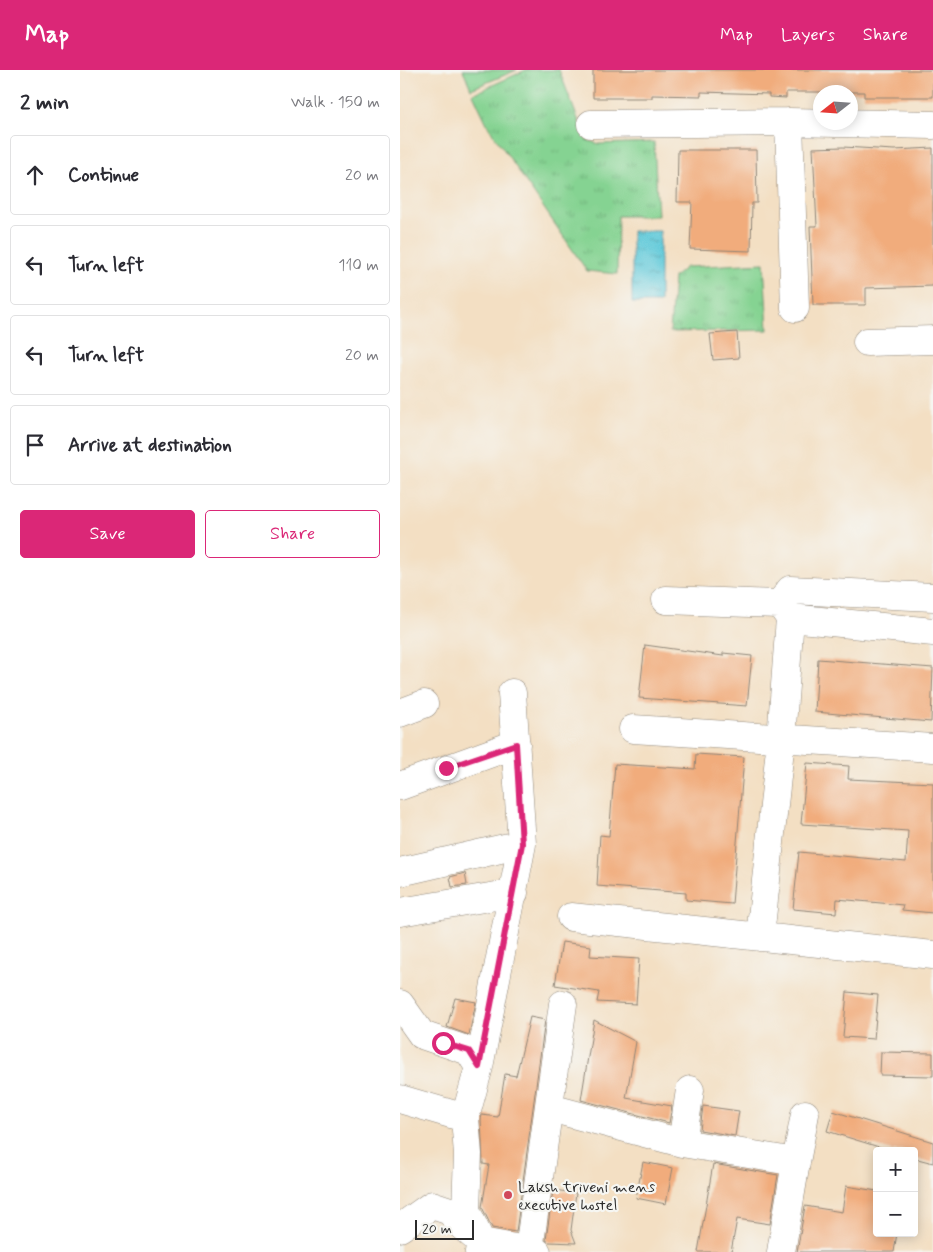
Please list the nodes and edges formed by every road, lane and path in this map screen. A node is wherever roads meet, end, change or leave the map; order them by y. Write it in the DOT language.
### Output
graph roads {
  1 [pos="788,122"];
  2 [pos="591,124"];
  3 [pos="933,125"];
  4 [pos="795,308"];
  5 [pos="933,340"];
  6 [pos="867,342"];
  7 [pos="933,597"];
  8 [pos="666,600"];
  9 [pos="785,611"];
  10 [pos="933,632"];
  11 [pos="512,693"];
  12 [pos="632,729"];
  13 [pos="782,739"];
  14 [pos="516,744"];
  15 [pos="933,748"];
  16 [pos="400,786"];
  17 [pos="522,844"];
  18 [pos="400,872"];
  19 [pos="514,893"];
  20 [pos="400,912"];
  21 [pos="570,917"];
  22 [pos="760,937"];
  23 [pos="933,955"];
  24 [pos="400,1004"];
  25 [pos="563,1004"];
  26 [pos="479,1067"];
  27 [pos="690,1090"];
  28 [pos="400,1099"];
  29 [pos="550,1108"];
  30 [pos="804,1114"];
  31 [pos="465,1118"];
  32 [pos="682,1143"];
  33 [pos="796,1162"];
  34 [pos="407,1215"];
  35 [pos="480,1247"];
  36 [pos="533,1251"];
  37 [pos="780,1252"];
  1 -- 2 [label="street"];
  1 -- 3 [label="street"];
  1 -- 4 [label="street"];
  5 -- 6 [label="street"];
  7 -- 9 [label="street"];
  8 -- 9 [label="street"];
  9 -- 10 [label="street"];
  9 -- 13 [label="street"];
  11 -- 14 [label="street"];
  12 -- 13 [label="street"];
  13 -- 15 [label="street"];
  13 -- 22 [label="street"];
  14 -- 16 [label="street"];
  14 -- 17 [label="street"];
  17 -- 18 [label="street"];
  17 -- 19 [label="street"];
  19 -- 20 [label="street"];
  19 -- 26 [label="street"];
  21 -- 22 [label="street"];
  22 -- 23 [label="street"];
  24 -- 26 [label="street"];
  25 -- 29 [label="street"];
  26 -- 31 [label="street"];
  27 -- 32 [label="street"];
  28 -- 31 [label="street"];
  29 -- 32 [label="street"];
  29 -- 36 [label="street"];
  30 -- 33 [label="street"];
  31 -- 35 [label="street"];
  32 -- 33 [label="street"];
  33 -- 37 [label="street"];
  34 -- 35 [label="street"];
  35 -- 36 [label="street"];
}
